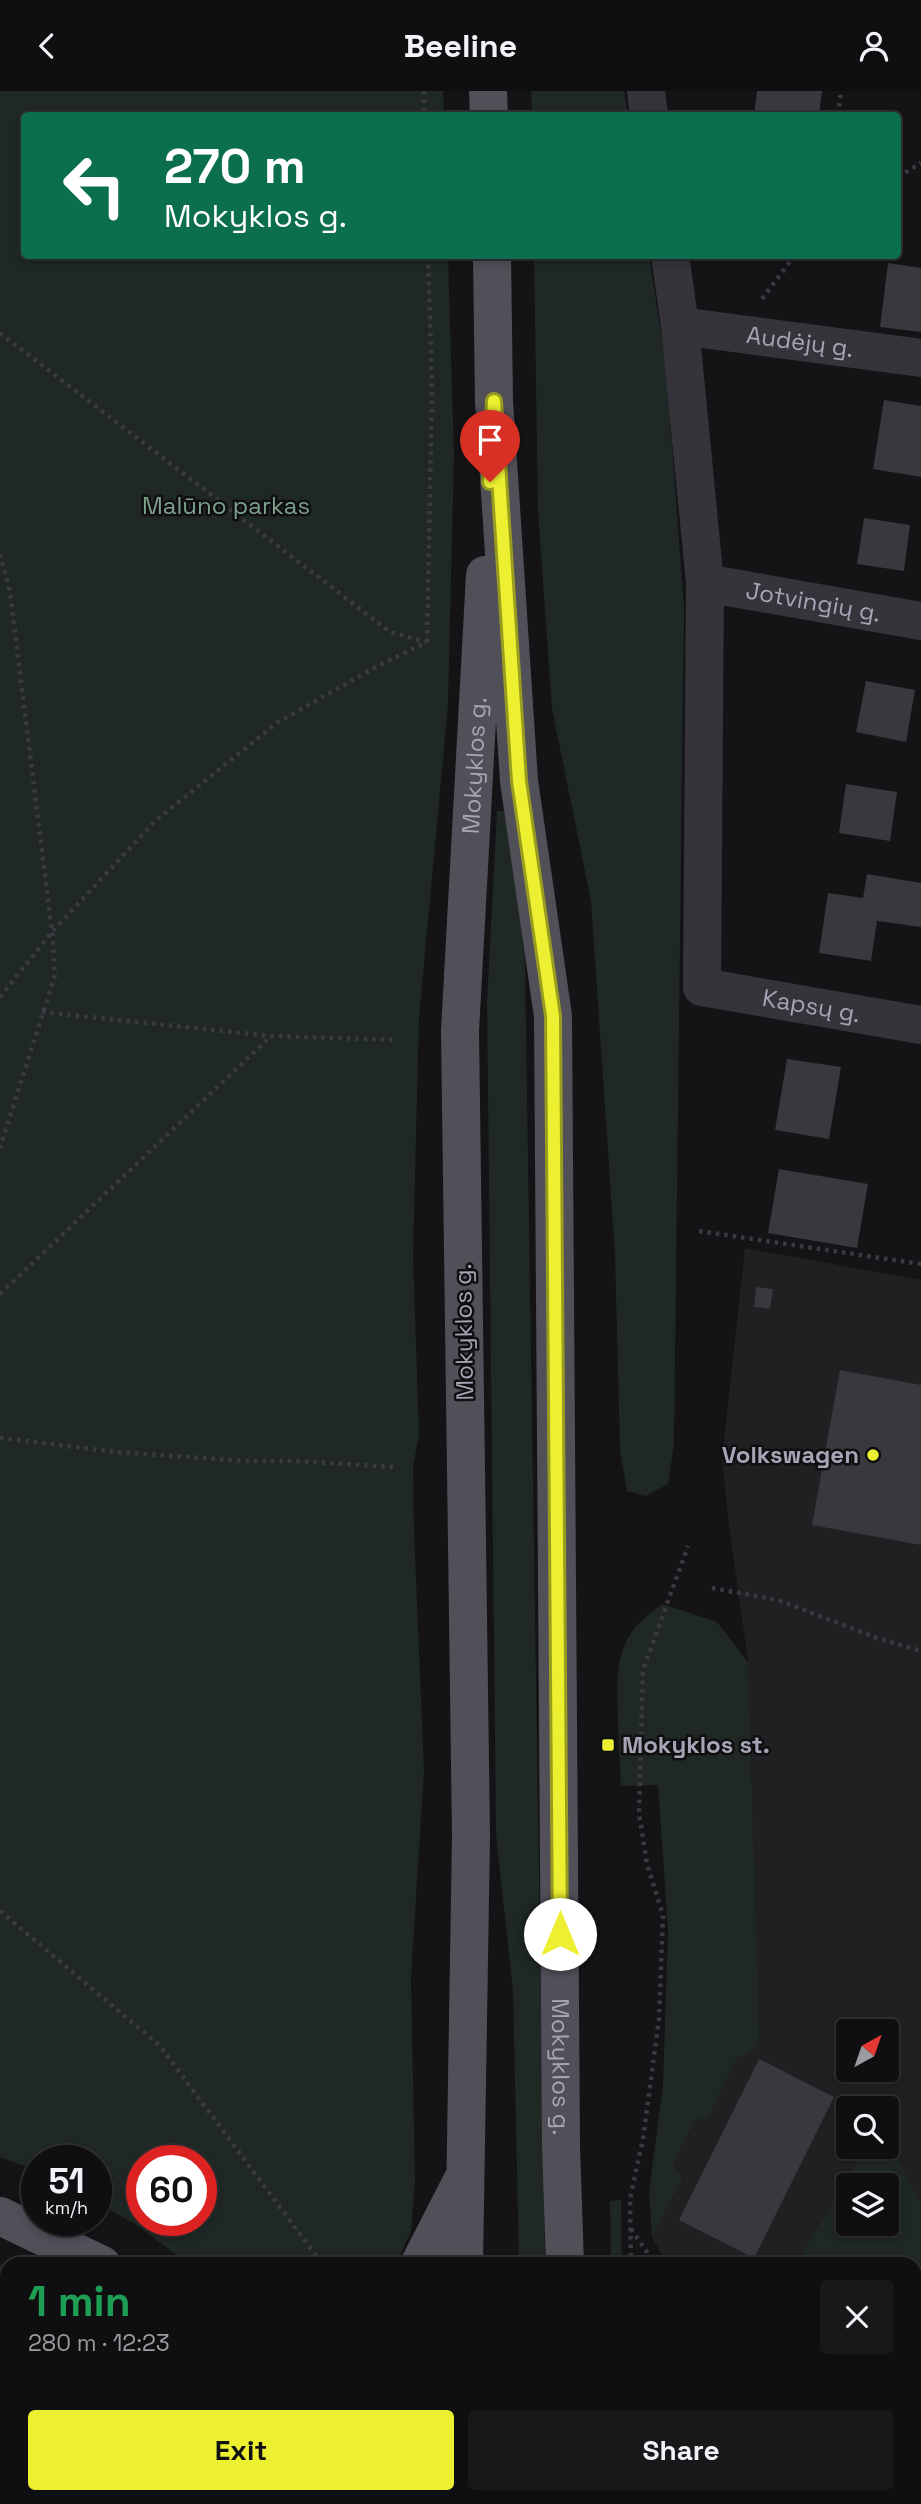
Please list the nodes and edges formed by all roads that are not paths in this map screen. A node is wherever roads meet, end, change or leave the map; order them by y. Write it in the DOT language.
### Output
graph roads {
  1 [pos="488,91"];
  2 [pos="646,91"];
  3 [pos="489,112"];
  4 [pos="649,112"];
  5 [pos="492,259"];
  6 [pos="671,259"];
  7 [pos="680,326"];
  8 [pos="921,358"];
  9 [pos="494,401"];
  10 [pos="705,583"];
  11 [pos="921,621"];
  12 [pos="921,1025"];
  13 [pos="467,2173"];
  14 [pos="0,2216"];
  15 [pos="43,2238"];
  16 [pos="64,2257"];
  17 [pos="85,2257"];
  18 [pos="423,2257"];
  19 [pos="464,2257"];
  20 [pos="565,2257"];
  1 -- 3 [label="main road"];
  2 -- 4 [label="street"];
  5 -- 9 [label="main road, Mokyklos g."];
  6 -- 7 [label="street"];
  7 -- 8 [label="street, Audėjų g."];
  7 -- 10 [label="street"];
  9 -- 13 [label="main road, Mokyklos g."];
  9 -- 20 [label="main road, Mokyklos g."];
  10 -- 11 [label="street, Jotvingių g."];
  10 -- 12 [label="street, Kapsų g."];
  13 -- 18 [label="main road"];
  13 -- 19 [label="main road, Mokyklos g."];
  14 -- 15 [label="main road"];
  15 -- 16 [label="main road"];
  15 -- 17 [label="main road"];
}
